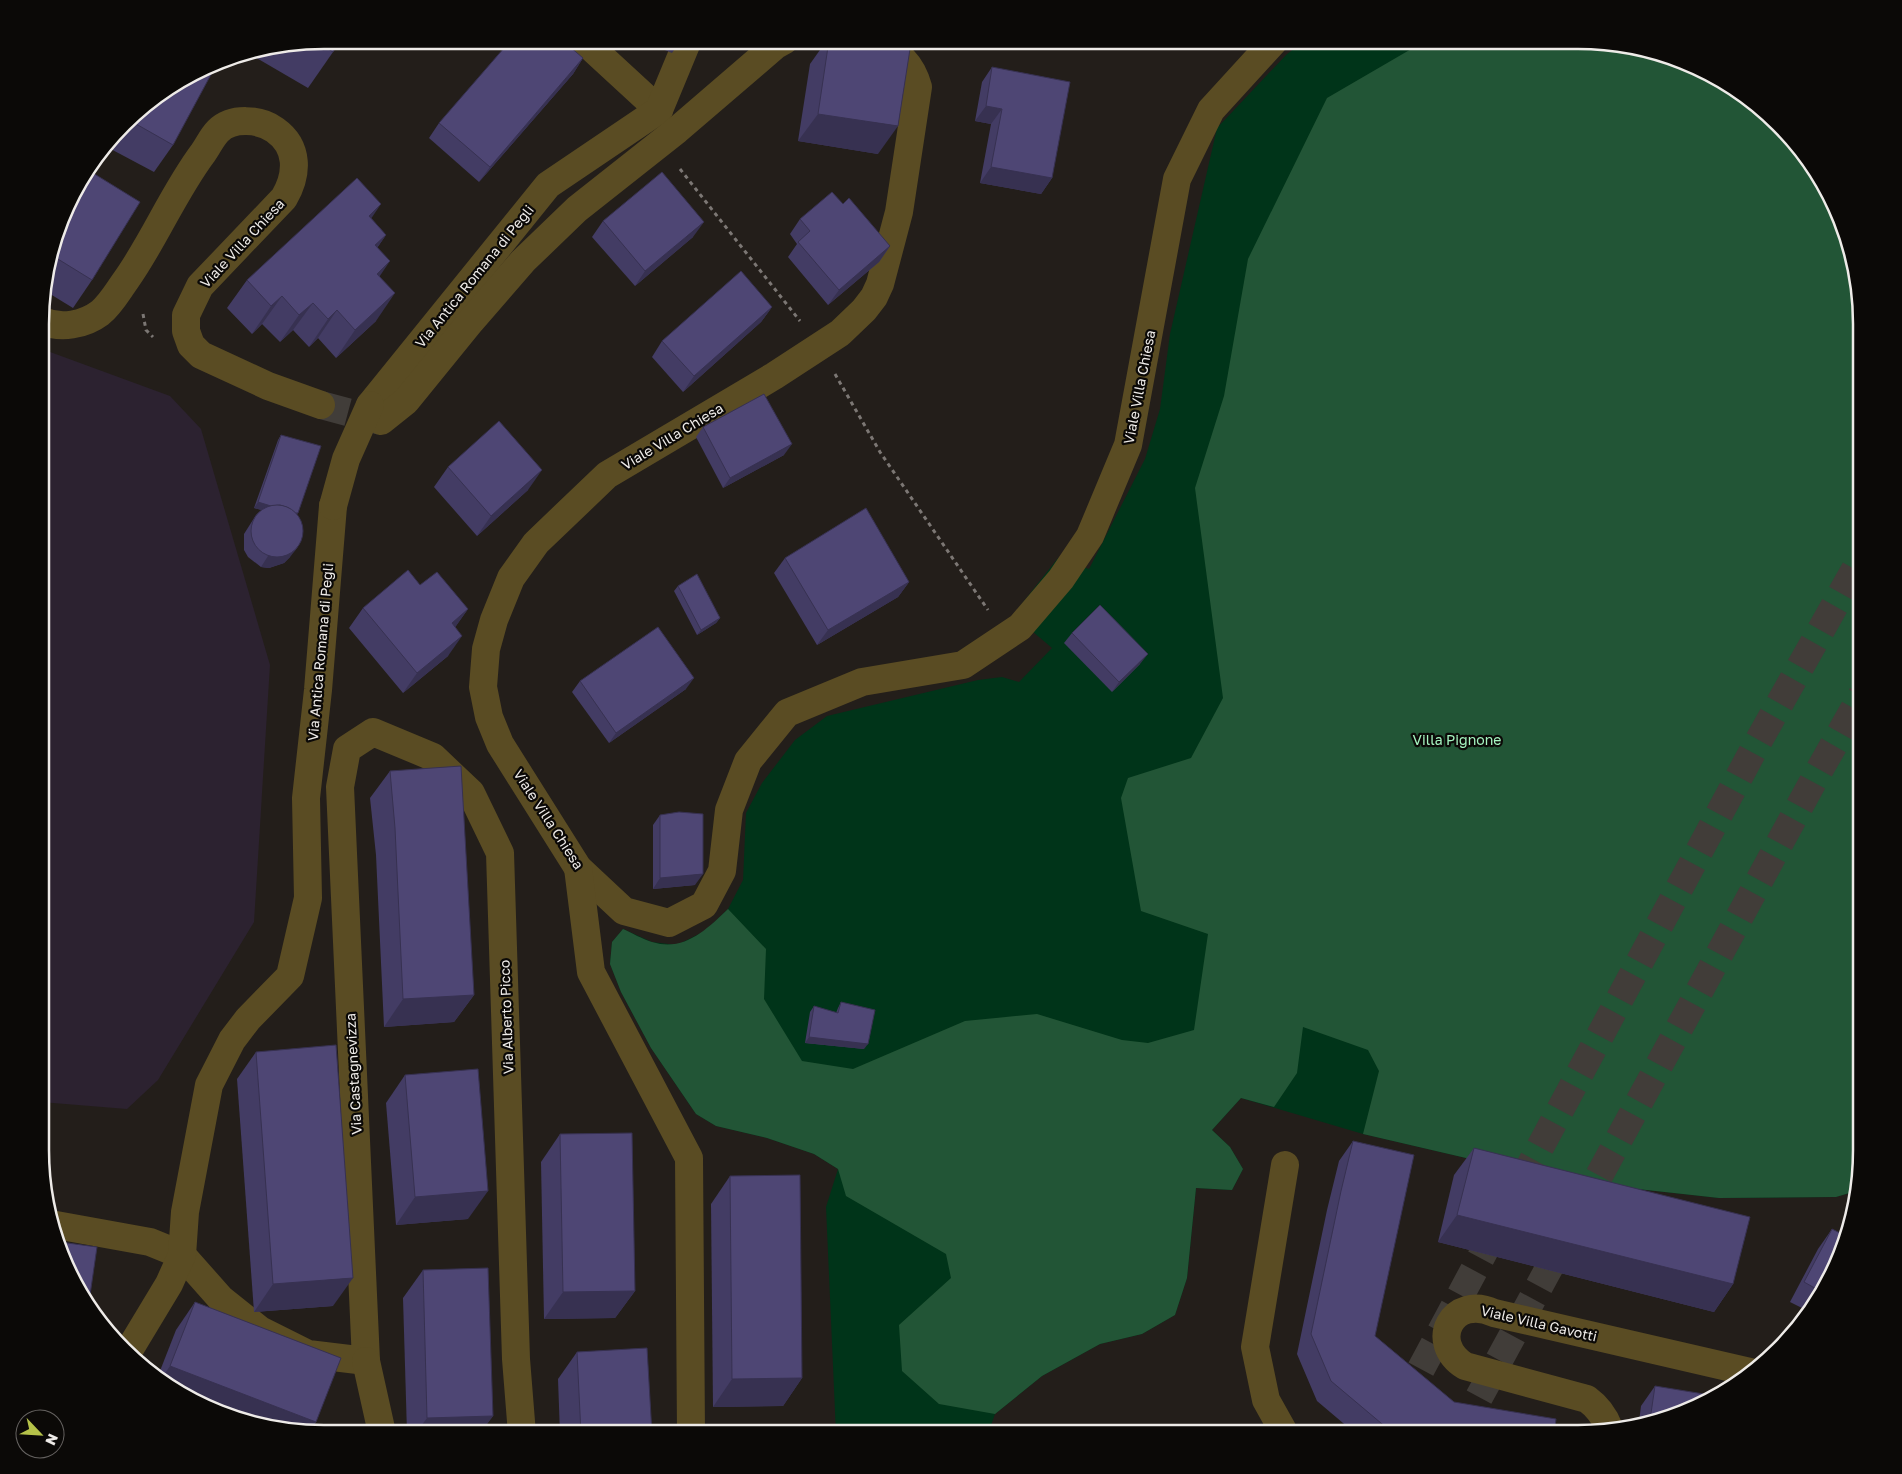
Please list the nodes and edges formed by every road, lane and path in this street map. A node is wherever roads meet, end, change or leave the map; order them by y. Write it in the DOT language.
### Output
graph roads {
  1 [pos="593,49"];
  2 [pos="684,49"];
  3 [pos="771,49"];
  4 [pos="886,49"];
  5 [pos="1267,49"];
  6 [pos="659,110"];
  7 [pos="659,143"];
  8 [pos="548,185"];
  9 [pos="577,209"];
  10 [pos="49,324"];
  11 [pos="818,347"];
  12 [pos="321,405"];
  13 [pos="375,413"];
  14 [pos="1005,637"];
  15 [pos="340,787"];
  16 [pos="578,868"];
  17 [pos="1285,1165"];
  18 [pos="59,1226"];
  19 [pos="182,1255"];
  20 [pos="131,1347"];
  21 [pos="366,1361"];
  22 [pos="1743,1370"];
  23 [pos="1607,1424"];
  24 [pos="380,1425"];
  25 [pos="521,1425"];
  26 [pos="691,1425"];
  27 [pos="1280,1425"];
  1 -- 6 [label="street"];
  2 -- 6 [label="street"];
  3 -- 7 [label="street"];
  4 -- 11 [label="street, Viale Villa Chiesa"];
  5 -- 14 [label="street, Viale Villa Chiesa"];
  6 -- 8 [label="street, Via Antica Romana di Pegli"];
  7 -- 9 [label="street"];
  7 -- 11 [label="path"];
  8 -- 9 [label="street"];
  8 -- 13 [label="street, Via Antica Romana di Pegli"];
  9 -- 13 [label="street"];
  10 -- 12 [label="street, Viale Villa Chiesa"];
  11 -- 14 [label="path"];
  11 -- 16 [label="street, Viale Villa Chiesa"];
  13 -- 19 [label="street, Via Antica Romana di Pegli, bridge"];
  14 -- 16 [label="street, Viale Villa Chiesa"];
  15 -- 21 [label="street, Via Castagnevizza"];
  15 -- 25 [label="street, Via Alberto Picco"];
  16 -- 26 [label="street"];
  17 -- 27 [label="street"];
  18 -- 19 [label="street"];
  19 -- 20 [label="street, Via Antica Romana di Pegli"];
  19 -- 21 [label="street"];
  21 -- 24 [label="street, Via Castagnevizza"];
  22 -- 23 [label="street, Viale Villa Gavotti"];
}
